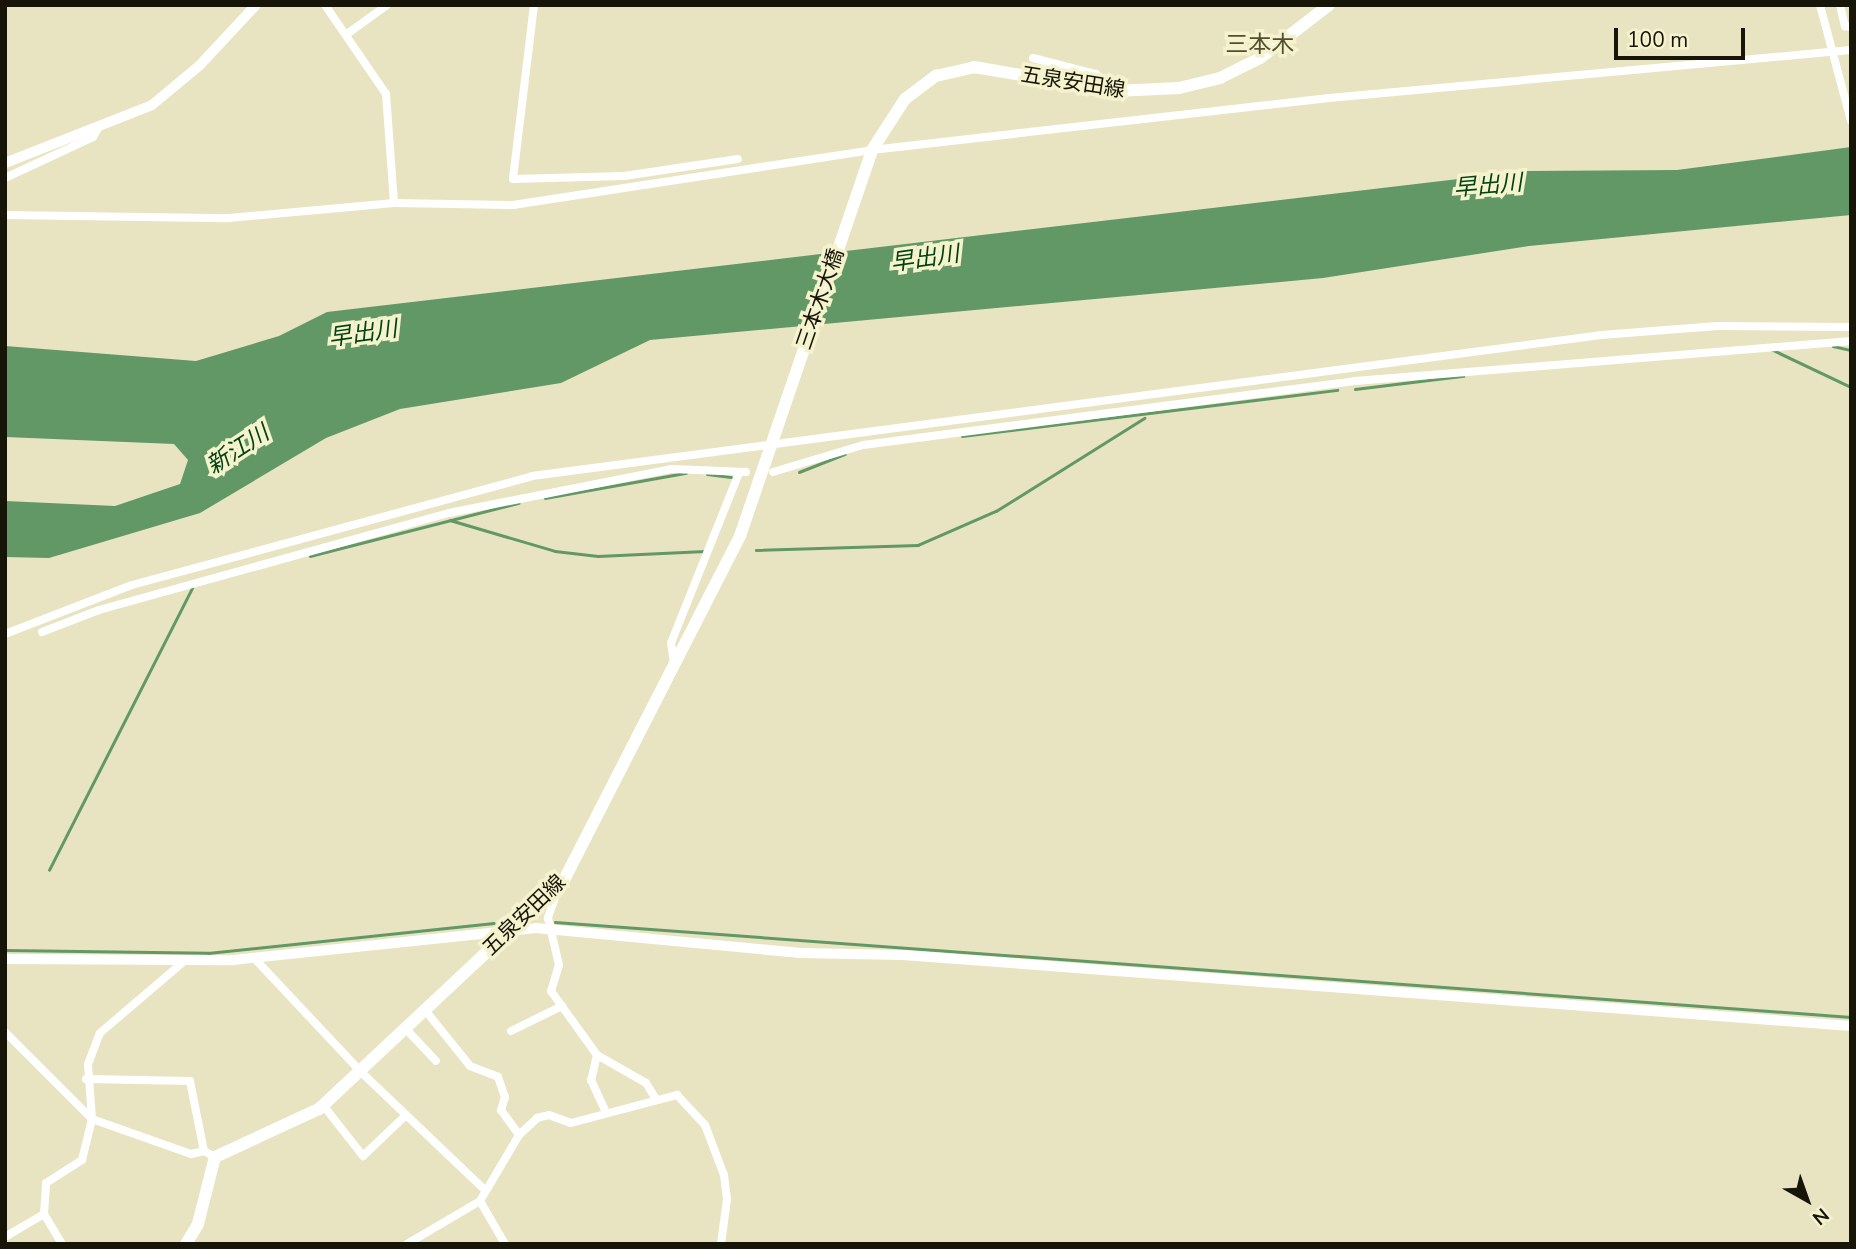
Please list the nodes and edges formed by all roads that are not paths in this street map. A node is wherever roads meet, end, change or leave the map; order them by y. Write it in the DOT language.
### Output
graph roads {
  1 [pos="256,5"];
  2 [pos="325,5"];
  3 [pos="387,5"];
  4 [pos="534,5"];
  5 [pos="1329,5"];
  6 [pos="1820,5"];
  7 [pos="1840,5"];
  8 [pos="1851,27"];
  9 [pos="347,34"];
  10 [pos="1832,48"];
  11 [pos="1851,50"];
  12 [pos="1033,58"];
  13 [pos="1115,91"];
  14 [pos="1851,121"];
  15 [pos="100,125"];
  16 [pos="871,152"];
  17 [pos="738,159"];
  18 [pos="5,163"];
  19 [pos="5,178"];
  20 [pos="394,203"];
  21 [pos="5,215"];
  22 [pos="1851,327"];
  23 [pos="1851,341"];
  24 [pos="769,445"];
  25 [pos="773,472"];
  26 [pos="42,632"];
  27 [pos="5,634"];
  28 [pos="674,668"];
  29 [pos="560,884"];
  30 [pos="513,929"];
  31 [pos="550,930"];
  32 [pos="5,959"];
  33 [pos="255,959"];
  34 [pos="183,962"];
  35 [pos="562,1006"];
  36 [pos="425,1010"];
  37 [pos="1851,1026"];
  38 [pos="405,1028"];
  39 [pos="511,1031"];
  40 [pos="5,1032"];
  41 [pos="597,1055"];
  42 [pos="436,1061"];
  43 [pos="360,1071"];
  44 [pos="86,1079"];
  45 [pos="656,1099"];
  46 [pos="323,1105"];
  47 [pos="606,1112"];
  48 [pos="407,1115"];
  49 [pos="92,1119"];
  50 [pos="519,1135"];
  51 [pos="210,1154"];
  52 [pos="485,1190"];
  53 [pos="480,1201"];
  54 [pos="44,1214"];
  55 [pos="5,1237"];
  56 [pos="62,1244"];
  57 [pos="186,1244"];
  58 [pos="407,1244"];
  59 [pos="505,1244"];
  60 [pos="721,1244"];
  1 -- 15 [label="street"];
  2 -- 9 [label="street"];
  3 -- 9 [label="street"];
  4 -- 17 [label="street"];
  5 -- 13 [label="main road, 五泉安田線"];
  6 -- 10 [label="street"];
  7 -- 8 [label="street"];
  9 -- 20 [label="street"];
  10 -- 11 [label="street"];
  10 -- 14 [label="street"];
  10 -- 16 [label="street"];
  12 -- 13 [label="street"];
  13 -- 16 [label="main road, 五泉安田線"];
  15 -- 18 [label="street"];
  15 -- 19 [label="street"];
  16 -- 20 [label="street"];
  16 -- 24 [label="main road, 三本木大橋"];
  20 -- 21 [label="street"];
  22 -- 24 [label="street"];
  23 -- 25 [label="street"];
  24 -- 27 [label="street"];
  24 -- 28 [label="main road, 五泉安田線"];
  26 -- 28 [label="street"];
  28 -- 29 [label="main road, 五泉安田線"];
  29 -- 30 [label="main road, 五泉安田線"];
  29 -- 31 [label="street"];
  30 -- 31 [label="street"];
  30 -- 33 [label="street"];
  30 -- 36 [label="main road, 五泉安田線"];
  31 -- 35 [label="street"];
  31 -- 37 [label="street"];
  32 -- 34 [label="street"];
  33 -- 34 [label="street"];
  33 -- 43 [label="street"];
  34 -- 44 [label="street"];
  35 -- 39 [label="street"];
  35 -- 41 [label="street"];
  36 -- 38 [label="main road, 五泉安田線"];
  36 -- 50 [label="street"];
  38 -- 42 [label="street"];
  38 -- 43 [label="main road, 五泉安田線"];
  40 -- 49 [label="street"];
  41 -- 45 [label="street"];
  41 -- 47 [label="street"];
  43 -- 46 [label="main road, 五泉安田線"];
  43 -- 48 [label="street"];
  44 -- 49 [label="street"];
  44 -- 51 [label="street"];
  45 -- 47 [label="street"];
  45 -- 60 [label="street"];
  46 -- 48 [label="street"];
  46 -- 51 [label="main road, 五泉安田線"];
  47 -- 50 [label="street"];
  48 -- 52 [label="street"];
  49 -- 51 [label="street"];
  49 -- 54 [label="street"];
  50 -- 52 [label="street"];
  51 -- 57 [label="main road"];
  52 -- 53 [label="street"];
  53 -- 58 [label="street"];
  53 -- 59 [label="street"];
  54 -- 55 [label="street"];
  54 -- 56 [label="street"];
}
